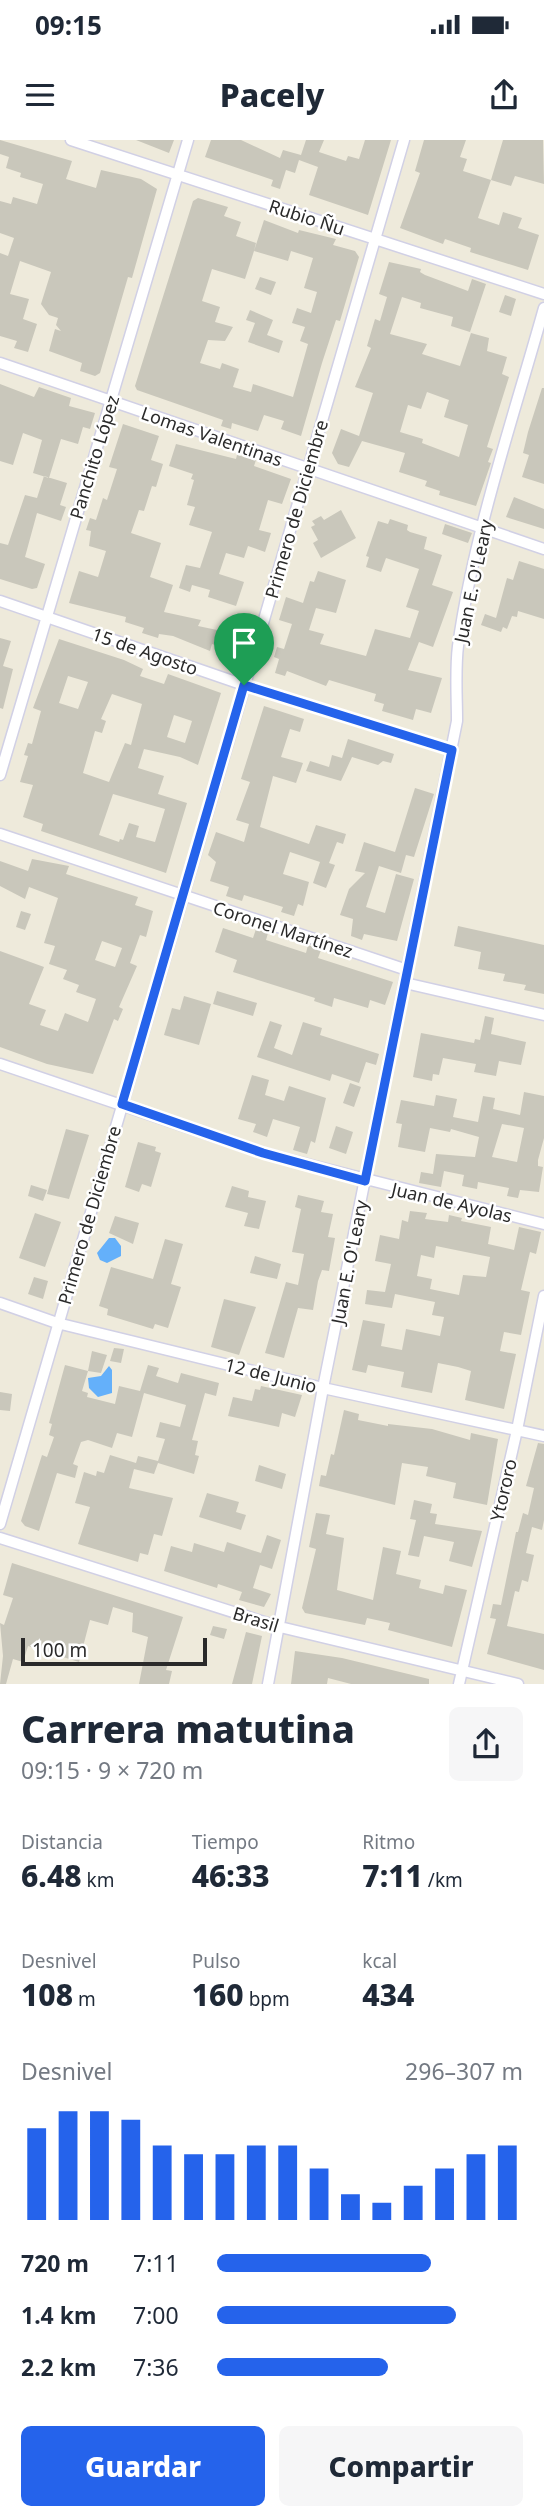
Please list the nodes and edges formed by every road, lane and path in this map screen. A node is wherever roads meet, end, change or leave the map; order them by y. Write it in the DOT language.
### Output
graph roads {
  1 [pos="71,140"];
  2 [pos="188,140"];
  3 [pos="404,140"];
  4 [pos="177,175"];
  5 [pos="376,239"];
  6 [pos="544,294"];
  7 [pos="544,308"];
  8 [pos="0,363"];
  9 [pos="112,401"];
  10 [pos="307,469"];
  11 [pos="483,529"];
  12 [pos="544,549"];
  13 [pos="0,601"];
  14 [pos="46,617"];
  15 [pos="244,685"];
  16 [pos="452,750"];
  17 [pos="0,775"];
  18 [pos="0,834"];
  19 [pos="182,896"];
  20 [pos="407,970"];
  21 [pos="405,983"];
  22 [pos="544,1015"];
  23 [pos="0,1064"];
  24 [pos="122,1104"];
  25 [pos="365,1181"];
  26 [pos="544,1224"];
  27 [pos="544,1296"];
  28 [pos="0,1303"];
  29 [pos="57,1323"];
  30 [pos="323,1388"];
  31 [pos="517,1430"];
  32 [pos="544,1436"];
  33 [pos="0,1524"];
  34 [pos="0,1538"];
  35 [pos="280,1627"];
  36 [pos="462,1671"];
  37 [pos="268,1684"];
  38 [pos="459,1684"];
  39 [pos="517,1684"];
  1 -- 4 [label="street, Rubio Ñu"];
  2 -- 4 [label="street, Panchito López"];
  3 -- 5 [label="street, Primero de Diciembre"];
  4 -- 5 [label="street, Rubio Ñu"];
  4 -- 9 [label="street, Panchito López"];
  5 -- 6 [label="street, Rubio Ñu"];
  5 -- 10 [label="street, Primero de Diciembre"];
  7 -- 11 [label="street, Juan E. O'Leary"];
  8 -- 9 [label="street, Lomas Valentinas"];
  9 -- 10 [label="street, Lomas Valentinas"];
  9 -- 14 [label="street, Panchito López"];
  10 -- 11 [label="street, Lomas Valentinas"];
  10 -- 15 [label="street, Primero de Diciembre"];
  11 -- 12 [label="street, Lomas Valentinas"];
  11 -- 16 [label="street, Juan E. O'Leary"];
  13 -- 14 [label="street, 15 de Agosto"];
  14 -- 15 [label="street, 15 de Agosto"];
  14 -- 17 [label="street, Panchito López"];
  15 -- 16 [label="street, 15 de Agosto"];
  15 -- 19 [label="street, Primero de Diciembre"];
  16 -- 20 [label="street, Juan E. O'Leary"];
  18 -- 19 [label="street, Coronel Martínez"];
  19 -- 20 [label="street, Coronel Martínez"];
  19 -- 24 [label="street, Primero de Diciembre"];
  20 -- 21 [label="street, Juan E. O'Leary"];
  21 -- 22 [label="street"];
  21 -- 25 [label="street, Juan E. O'Leary"];
  23 -- 24 [label="street, Juan de Ayolas"];
  24 -- 25 [label="street, Juan de Ayolas"];
  24 -- 29 [label="street, Primero de Diciembre"];
  25 -- 26 [label="street, Juan de Ayolas"];
  25 -- 30 [label="street, Juan E. O'Leary"];
  27 -- 31 [label="street, Ytororo"];
  28 -- 29 [label="street, 12 de Junio"];
  29 -- 30 [label="street, 12 de Junio"];
  29 -- 33 [label="street, Primero de Diciembre"];
  30 -- 31 [label="street, 12 de Junio"];
  30 -- 35 [label="street, Juan E. O'Leary"];
  31 -- 32 [label="street, 12 de Junio"];
  31 -- 36 [label="street, Ytororo"];
  34 -- 35 [label="street, Brasil"];
  35 -- 36 [label="street, Brasil"];
  35 -- 37 [label="street, Juan E. O'Leary"];
  36 -- 38 [label="street, Ytororo"];
  36 -- 39 [label="street, Brasil"];
}
